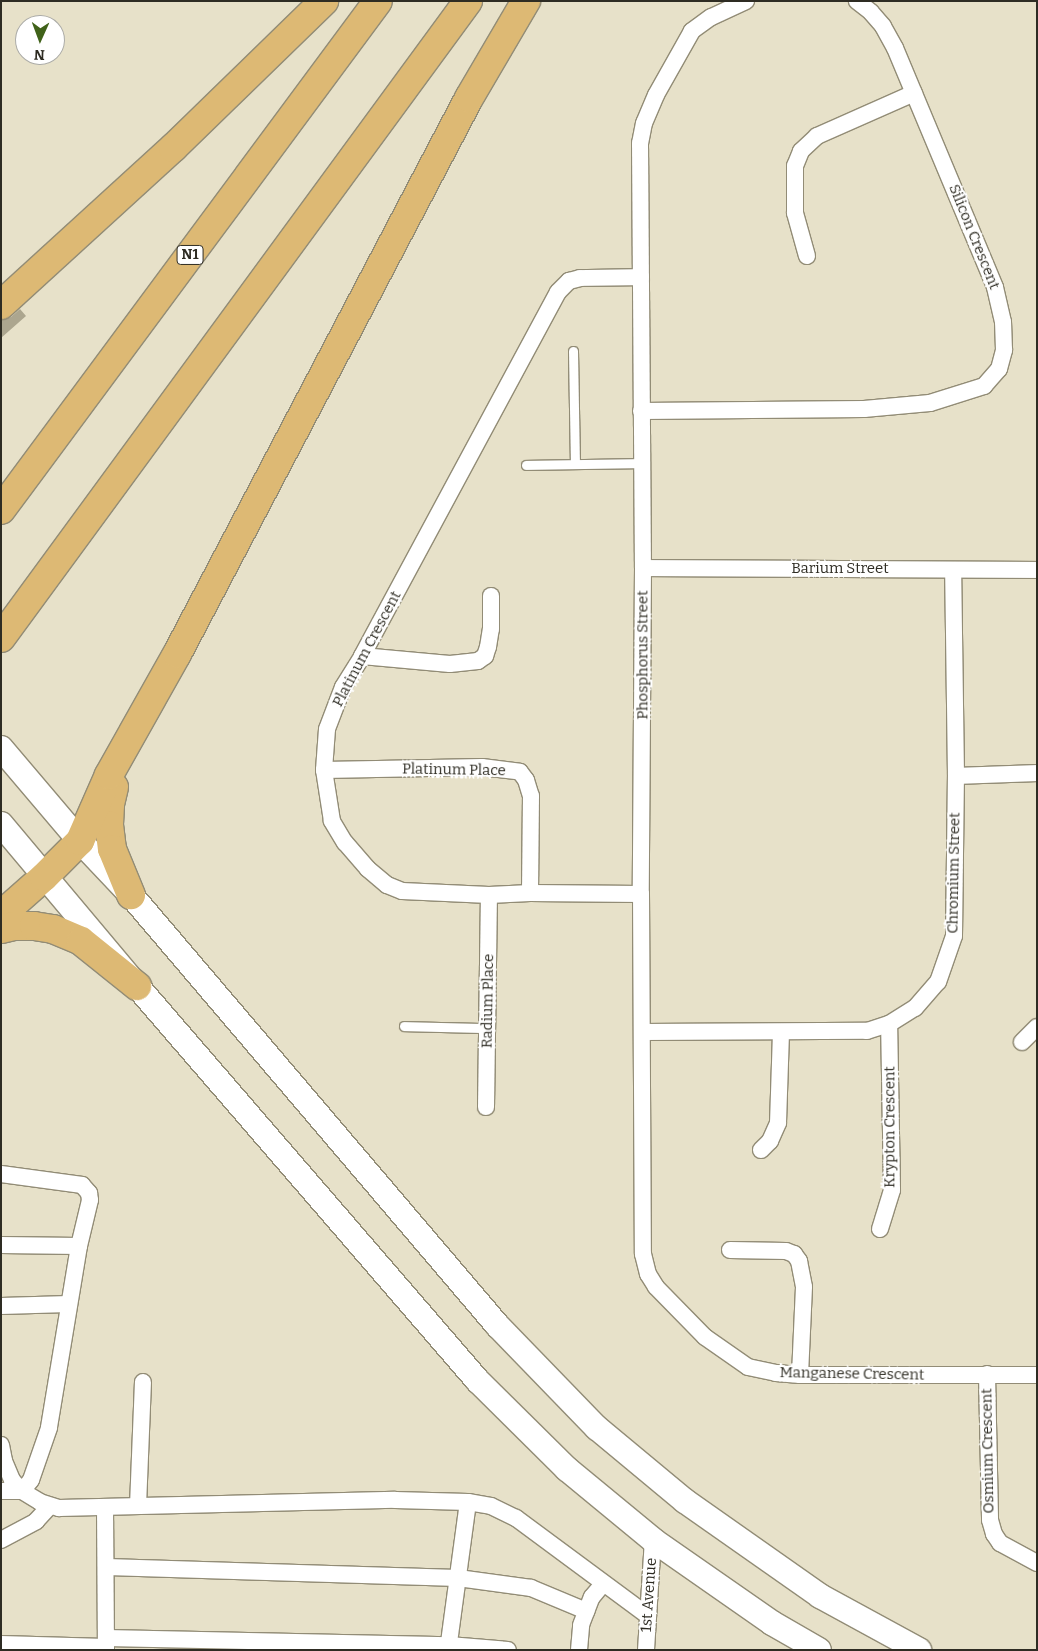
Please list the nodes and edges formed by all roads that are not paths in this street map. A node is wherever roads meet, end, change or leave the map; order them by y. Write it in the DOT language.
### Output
graph roads {
  1 [pos="324,1"];
  2 [pos="378,1"];
  3 [pos="468,1"];
  4 [pos="526,1"];
  5 [pos="746,1"];
  6 [pos="857,1"];
  7 [pos="914,92"];
  8 [pos="807,256"];
  9 [pos="641,277"];
  10 [pos="1,305"];
  11 [pos="574,352"];
  12 [pos="641,411"];
  13 [pos="642,463"];
  14 [pos="575,464"];
  15 [pos="526,465"];
  16 [pos="1,510"];
  17 [pos="643,568"];
  18 [pos="953,570"];
  19 [pos="1037,570"];
  20 [pos="491,596"];
  21 [pos="1,638"];
  22 [pos="362,656"];
  23 [pos="1,748"];
  24 [pos="124,749"];
  25 [pos="324,770"];
  26 [pos="1037,773"];
  27 [pos="956,776"];
  28 [pos="1,824"];
  29 [pos="80,840"];
  30 [pos="44,877"];
  31 [pos="530,893"];
  32 [pos="131,894"];
  33 [pos="641,894"];
  34 [pos="490,895"];
  35 [pos="1,915"];
  36 [pos="1,930"];
  37 [pos="137,986"];
  38 [pos="889,1024"];
  39 [pos="404,1026"];
  40 [pos="1037,1027"];
  41 [pos="488,1028"];
  42 [pos="643,1032"];
  43 [pos="781,1032"];
  44 [pos="1022,1042"];
  45 [pos="486,1107"];
  46 [pos="761,1150"];
  47 [pos="1,1174"];
  48 [pos="880,1229"];
  49 [pos="1,1245"];
  50 [pos="79,1246"];
  51 [pos="730,1250"];
  52 [pos="69,1304"];
  53 [pos="1,1306"];
  54 [pos="987,1374"];
  55 [pos="800,1375"];
  56 [pos="1037,1375"];
  57 [pos="143,1382"];
  58 [pos="1,1447"];
  59 [pos="22,1490"];
  60 [pos="1,1491"];
  61 [pos="468,1502"];
  62 [pos="50,1506"];
  63 [pos="138,1506"];
  64 [pos="105,1507"];
  65 [pos="1,1540"];
  66 [pos="653,1540"];
  67 [pos="1037,1563"];
  68 [pos="107,1567"];
  69 [pos="458,1578"];
  70 [pos="603,1584"];
  71 [pos="586,1611"];
  72 [pos="647,1615"];
  73 [pos="1,1644"];
  74 [pos="106,1645"];
  75 [pos="448,1647"];
  76 [pos="508,1650"];
  77 [pos="579,1650"];
  78 [pos="646,1650"];
  79 [pos="819,1650"];
  80 [pos="919,1650"];
  1 -- 10 [label="highway"];
  2 -- 16 [label="highway, N1"];
  3 -- 21 [label="highway"];
  4 -- 24 [label="highway"];
  5 -- 9 [label="street"];
  6 -- 7 [label="street, Silicon Crescent"];
  7 -- 8 [label="street"];
  7 -- 12 [label="street, Silicon Crescent"];
  9 -- 12 [label="street, Phosphorus Street"];
  9 -- 22 [label="street, Platinum Crescent"];
  11 -- 14 [label="lane"];
  12 -- 13 [label="street, Phosphorus Street"];
  13 -- 14 [label="lane"];
  13 -- 17 [label="street, Phosphorus Street"];
  14 -- 15 [label="lane"];
  17 -- 18 [label="street, Barium Street"];
  17 -- 33 [label="street, Phosphorus Street"];
  18 -- 19 [label="street, Barium Street"];
  18 -- 27 [label="street, Chromium Street"];
  20 -- 22 [label="street"];
  22 -- 25 [label="street, Platinum Crescent"];
  23 -- 29 [label="main road"];
  24 -- 29 [label="highway"];
  24 -- 32 [label="highway"];
  25 -- 31 [label="street, Platinum Place"];
  25 -- 34 [label="street, Platinum Crescent"];
  26 -- 27 [label="street"];
  27 -- 38 [label="street, Chromium Street"];
  28 -- 30 [label="main road"];
  29 -- 30 [label="highway"];
  29 -- 32 [label="main road"];
  30 -- 35 [label="highway"];
  30 -- 37 [label="main road"];
  31 -- 33 [label="street, Platinum Crescent"];
  31 -- 34 [label="street, Platinum Crescent"];
  32 -- 80 [label="main road"];
  33 -- 42 [label="street, Phosphorus Street"];
  34 -- 41 [label="street, Radium Place"];
  36 -- 37 [label="highway"];
  37 -- 66 [label="main road"];
  38 -- 43 [label="street, Chromium Street"];
  38 -- 48 [label="street, Krypton Crescent"];
  39 -- 41 [label="lane"];
  40 -- 44 [label="street"];
  41 -- 45 [label="street, Radium Place"];
  42 -- 43 [label="street, Chromium Street"];
  42 -- 55 [label="street, Manganese Crescent"];
  43 -- 46 [label="street"];
  47 -- 50 [label="street"];
  49 -- 50 [label="street"];
  50 -- 52 [label="street"];
  51 -- 55 [label="street"];
  52 -- 53 [label="street"];
  52 -- 59 [label="street"];
  54 -- 55 [label="street, Manganese Crescent"];
  54 -- 56 [label="street, Manganese Crescent"];
  54 -- 67 [label="street, Osmium Crescent"];
  57 -- 63 [label="street"];
  58 -- 59 [label="street"];
  59 -- 60 [label="street"];
  59 -- 62 [label="street"];
  61 -- 63 [label="street"];
  61 -- 69 [label="street"];
  61 -- 70 [label="street"];
  62 -- 64 [label="street"];
  62 -- 65 [label="street"];
  63 -- 64 [label="street"];
  64 -- 68 [label="street"];
  66 -- 72 [label="street, 1st Avenue"];
  66 -- 79 [label="main road"];
  68 -- 69 [label="street"];
  68 -- 74 [label="street"];
  69 -- 71 [label="street"];
  69 -- 75 [label="street"];
  70 -- 71 [label="street"];
  70 -- 72 [label="street"];
  71 -- 77 [label="street"];
  72 -- 78 [label="street, 1st Avenue"];
  73 -- 74 [label="street"];
  74 -- 75 [label="street"];
  75 -- 76 [label="street"];
}
